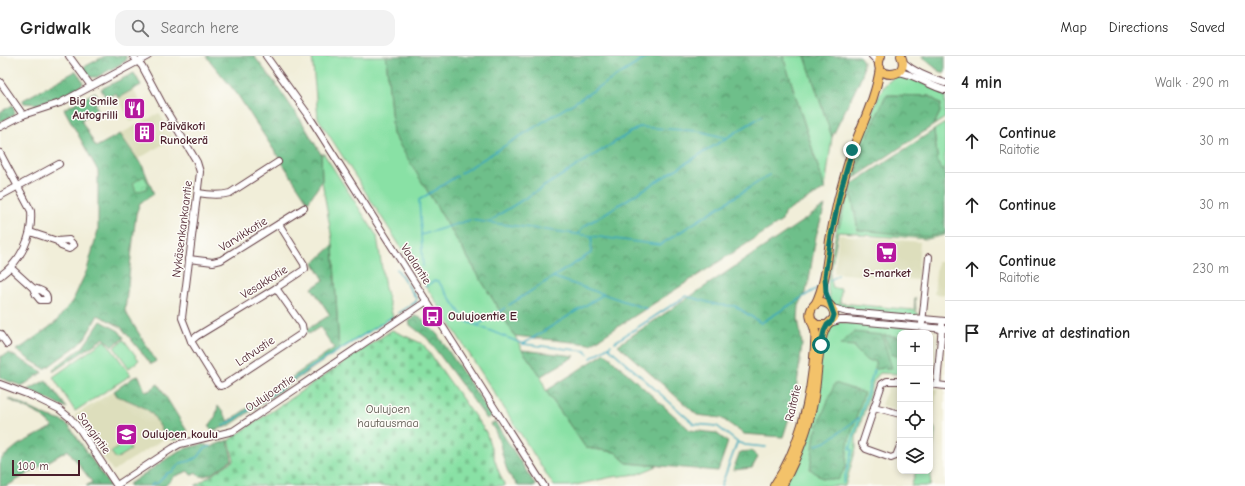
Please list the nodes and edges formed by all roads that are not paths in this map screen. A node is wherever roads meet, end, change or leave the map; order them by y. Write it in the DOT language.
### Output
graph roads {
  1 [pos="69,56"];
  2 [pos="133,56"];
  3 [pos="148,56"];
  4 [pos="266,56"];
  5 [pos="872,56"];
  6 [pos="902,58"];
  7 [pos="138,61"];
  8 [pos="880,62"];
  9 [pos="896,73"];
  10 [pos="0,82"];
  11 [pos="945,83"];
  12 [pos="91,86"];
  13 [pos="945,90"];
  14 [pos="868,112"];
  15 [pos="23,115"];
  16 [pos="0,127"];
  17 [pos="0,153"];
  18 [pos="278,162"];
  19 [pos="59,164"];
  20 [pos="18,186"];
  21 [pos="198,192"];
  22 [pos="0,196"];
  23 [pos="304,208"];
  24 [pos="280,224"];
  25 [pos="30,232"];
  26 [pos="57,241"];
  27 [pos="929,257"];
  28 [pos="188,259"];
  29 [pos="11,268"];
  30 [pos="0,276"];
  31 [pos="825,276"];
  32 [pos="33,288"];
  33 [pos="276,288"];
  34 [pos="427,301"];
  35 [pos="815,305"];
  36 [pos="832,307"];
  37 [pos="923,319"];
  38 [pos="812,321"];
  39 [pos="944,321"];
  40 [pos="829,324"];
  41 [pos="922,327"];
  42 [pos="943,329"];
  43 [pos="0,334"];
  44 [pos="191,341"];
  45 [pos="7,344"];
  46 [pos="897,381"];
  47 [pos="0,384"];
  48 [pos="933,384"];
  49 [pos="945,386"];
  50 [pos="874,407"];
  51 [pos="897,413"];
  52 [pos="897,454"];
  53 [pos="117,486"];
  54 [pos="544,486"];
  55 [pos="774,486"];
  56 [pos="782,486"];
  1 -- 12 [label="street"];
  2 -- 7 [label="street, Nykäsenkankaantie"];
  3 -- 7 [label="street"];
  4 -- 34 [label="street, Vaalantie"];
  5 -- 8 [label="street"];
  6 -- 9 [label="main road"];
  6 -- 11 [label="street"];
  7 -- 12 [label="street"];
  7 -- 21 [label="street, Nykäsenkankaantie"];
  8 -- 9 [label="main road"];
  8 -- 14 [label="main road"];
  9 -- 13 [label="street"];
  9 -- 14 [label="main road"];
  10 -- 15 [label="street"];
  12 -- 15 [label="street"];
  14 -- 31 [label="main road"];
  15 -- 16 [label="street"];
  17 -- 20 [label="street"];
  18 -- 21 [label="street"];
  19 -- 20 [label="street"];
  20 -- 22 [label="street"];
  20 -- 25 [label="street"];
  21 -- 28 [label="street, Nykäsenkankaantie"];
  23 -- 24 [label="street, Varvikkotie"];
  24 -- 28 [label="street, Varvikkotie"];
  24 -- 33 [label="street, Vesakkotie"];
  25 -- 26 [label="street"];
  25 -- 29 [label="street"];
  27 -- 37 [label="street"];
  28 -- 44 [label="street, Nykäsenkankaantie"];
  29 -- 30 [label="street"];
  29 -- 32 [label="street"];
  31 -- 35 [label="main road"];
  31 -- 36 [label="main road"];
  33 -- 44 [label="street, Vesakkotie"];
  33 -- 44 [label="street, Latvustie"];
  34 -- 53 [label="street, Oulujoentie"];
  34 -- 54 [label="street, Vaalantie"];
  35 -- 36 [label="main road"];
  35 -- 38 [label="main road"];
  36 -- 37 [label="street"];
  36 -- 40 [label="main road"];
  37 -- 39 [label="street"];
  37 -- 41 [label="street"];
  38 -- 40 [label="main road"];
  38 -- 55 [label="main road, Raitotie"];
  39 -- 42 [label="street"];
  40 -- 41 [label="street"];
  40 -- 56 [label="main road, Raitotie"];
  41 -- 42 [label="street"];
  42 -- 48 [label="street"];
  43 -- 45 [label="street"];
  46 -- 50 [label="street"];
  47 -- 53 [label="street, Sangintie"];
  48 -- 49 [label="street"];
  50 -- 51 [label="street"];
  50 -- 52 [label="street"];
}
